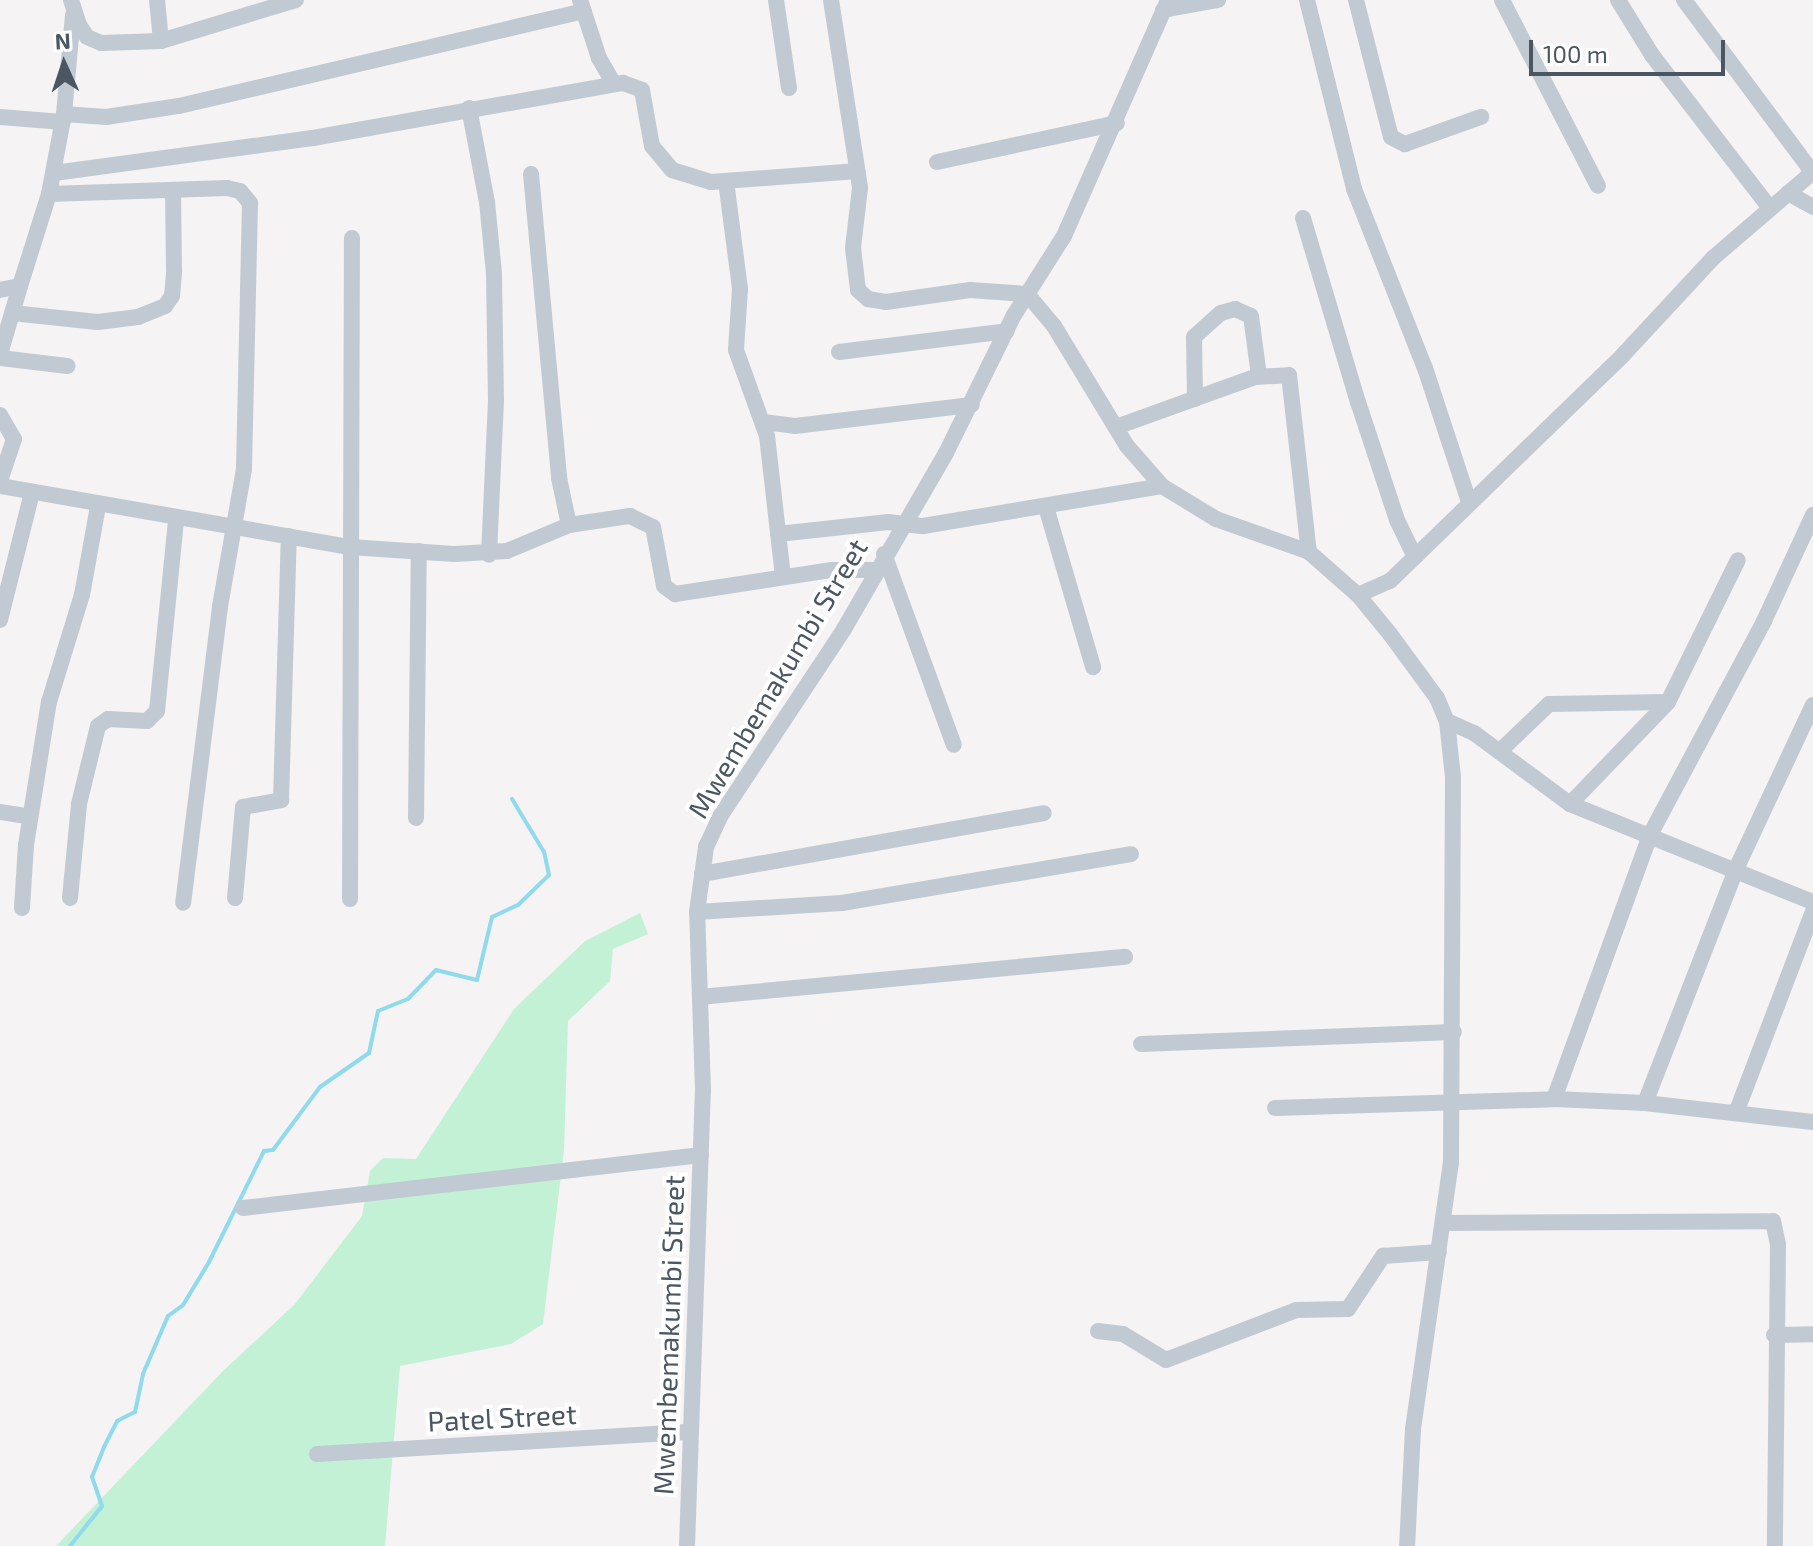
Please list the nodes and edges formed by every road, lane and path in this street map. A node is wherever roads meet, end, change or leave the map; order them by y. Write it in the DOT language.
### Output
graph roads {
  1 [pos="157,0"];
  2 [pos="296,0"];
  3 [pos="776,0"];
  4 [pos="831,0"];
  5 [pos="1218,0"];
  6 [pos="1307,0"];
  7 [pos="1356,0"];
  8 [pos="1502,0"];
  9 [pos="1618,0"];
  10 [pos="1684,0"];
  11 [pos="266,4"];
  12 [pos="1165,5"];
  13 [pos="582,6"];
  14 [pos="72,8"];
  15 [pos="161,41"];
  16 [pos="614,84"];
  17 [pos="789,88"];
  18 [pos="469,108"];
  19 [pos="0,117"];
  20 [pos="1481,117"];
  21 [pos="63,118"];
  22 [pos="1117,123"];
  23 [pos="937,162"];
  24 [pos="858,171"];
  25 [pos="1812,172"];
  26 [pos="54,173"];
  27 [pos="531,174"];
  28 [pos="726,181"];
  29 [pos="1598,186"];
  30 [pos="173,190"];
  31 [pos="1788,193"];
  32 [pos="49,194"];
  33 [pos="1769,207"];
  34 [pos="1813,207"];
  35 [pos="1303,218"];
  36 [pos="352,238"];
  37 [pos="20,286"];
  38 [pos="0,290"];
  39 [pos="1027,294"];
  40 [pos="12,313"];
  41 [pos="1007,331"];
  42 [pos="839,352"];
  43 [pos="0,356"];
  44 [pos="68,366"];
  45 [pos="1259,376"];
  46 [pos="1195,399"];
  47 [pos="972,405"];
  48 [pos="0,415"];
  49 [pos="763,422"];
  50 [pos="1116,427"];
  51 [pos="0,484"];
  52 [pos="1162,486"];
  53 [pos="32,493"];
  54 [pos="1469,502"];
  55 [pos="98,506"];
  56 [pos="1046,507"];
  57 [pos="1813,515"];
  58 [pos="176,519"];
  59 [pos="904,522"];
  60 [pos="569,525"];
  61 [pos="233,527"];
  62 [pos="778,534"];
  63 [pos="289,536"];
  64 [pos="350,547"];
  65 [pos="419,551"];
  66 [pos="1309,552"];
  67 [pos="884,554"];
  68 [pos="489,555"];
  69 [pos="1415,557"];
  70 [pos="1738,560"];
  71 [pos="877,570"];
  72 [pos="783,577"];
  73 [pos="1358,595"];
  74 [pos="0,620"];
  75 [pos="1093,667"];
  76 [pos="1668,702"];
  77 [pos="1813,705"];
  78 [pos="1447,721"];
  79 [pos="954,745"];
  80 [pos="1500,751"];
  81 [pos="1570,804"];
  82 [pos="0,812"];
  83 [pos="1044,813"];
  84 [pos="30,817"];
  85 [pos="416,818"];
  86 [pos="1651,833"];
  87 [pos="1131,854"];
  88 [pos="1737,867"];
  89 [pos="702,874"];
  90 [pos="70,898"];
  91 [pos="235,898"];
  92 [pos="350,899"];
  93 [pos="1813,902"];
  94 [pos="183,903"];
  95 [pos="22,908"];
  96 [pos="1813,911"];
  97 [pos="697,912"];
  98 [pos="1125,957"];
  99 [pos="700,997"];
  100 [pos="1454,1032"];
  101 [pos="1141,1044"];
  102 [pos="1554,1099"];
  103 [pos="1454,1100"];
  104 [pos="1645,1103"];
  105 [pos="1275,1108"];
  106 [pos="1736,1113"];
  107 [pos="1813,1122"];
  108 [pos="701,1155"];
  109 [pos="243,1208"];
  110 [pos="1443,1223"];
  111 [pos="1439,1252"];
  112 [pos="1098,1331"];
  113 [pos="1813,1334"];
  114 [pos="1774,1335"];
  115 [pos="690,1432"];
  116 [pos="317,1454"];
  117 [pos="687,1546"];
  118 [pos="1407,1546"];
  119 [pos="1775,1546"];
  1 -- 15 [label="street"];
  2 -- 11 [label="street"];
  3 -- 17 [label="street"];
  4 -- 24 [label="street"];
  5 -- 12 [label="street"];
  6 -- 54 [label="street"];
  7 -- 20 [label="street"];
  8 -- 29 [label="street"];
  9 -- 33 [label="street"];
  10 -- 25 [label="street"];
  11 -- 15 [label="street"];
  12 -- 22 [label="street, Mwembemakumbi Street"];
  13 -- 16 [label="street"];
  13 -- 21 [label="street"];
  14 -- 15 [label="street"];
  14 -- 21 [label="street"];
  16 -- 18 [label="street"];
  16 -- 28 [label="street"];
  18 -- 26 [label="street"];
  18 -- 68 [label="street"];
  19 -- 21 [label="street"];
  21 -- 26 [label="street"];
  22 -- 23 [label="street"];
  22 -- 39 [label="street, Mwembemakumbi Street"];
  24 -- 28 [label="street"];
  24 -- 39 [label="street"];
  25 -- 31 [label="street"];
  26 -- 32 [label="street"];
  27 -- 60 [label="street"];
  28 -- 49 [label="street"];
  30 -- 32 [label="street"];
  30 -- 40 [label="street"];
  30 -- 61 [label="street"];
  31 -- 33 [label="street"];
  31 -- 34 [label="street"];
  32 -- 37 [label="street"];
  33 -- 54 [label="street"];
  35 -- 69 [label="street"];
  36 -- 64 [label="street"];
  37 -- 38 [label="street"];
  37 -- 40 [label="street"];
  39 -- 41 [label="street, Mwembemakumbi Street"];
  39 -- 50 [label="street"];
  40 -- 43 [label="street"];
  41 -- 42 [label="street"];
  41 -- 47 [label="street, Mwembemakumbi Street"];
  43 -- 44 [label="street"];
  45 -- 46 [label="street"];
  45 -- 46 [label="street"];
  45 -- 66 [label="street"];
  46 -- 50 [label="street"];
  47 -- 49 [label="street"];
  47 -- 59 [label="street, Mwembemakumbi Street"];
  48 -- 51 [label="street"];
  49 -- 62 [label="street"];
  50 -- 52 [label="street"];
  51 -- 53 [label="street"];
  52 -- 56 [label="street"];
  52 -- 66 [label="street"];
  53 -- 55 [label="street"];
  53 -- 74 [label="street"];
  54 -- 69 [label="street"];
  55 -- 58 [label="street"];
  55 -- 84 [label="street"];
  56 -- 59 [label="street"];
  56 -- 75 [label="street"];
  57 -- 86 [label="street"];
  58 -- 61 [label="street"];
  58 -- 90 [label="street"];
  59 -- 62 [label="street"];
  59 -- 67 [label="street, Mwembemakumbi Street"];
  60 -- 68 [label="street"];
  60 -- 72 [label="street"];
  61 -- 63 [label="street"];
  61 -- 94 [label="street"];
  62 -- 72 [label="street"];
  63 -- 64 [label="street"];
  63 -- 91 [label="street"];
  64 -- 65 [label="street"];
  64 -- 92 [label="street"];
  65 -- 68 [label="street"];
  65 -- 85 [label="street"];
  66 -- 73 [label="street"];
  67 -- 71 [label="street, Mwembemakumbi Street"];
  67 -- 79 [label="street"];
  69 -- 73 [label="street"];
  70 -- 76 [label="street"];
  71 -- 72 [label="street"];
  71 -- 89 [label="street, Mwembemakumbi Street"];
  73 -- 78 [label="street"];
  76 -- 80 [label="street"];
  76 -- 81 [label="street"];
  77 -- 88 [label="street"];
  78 -- 80 [label="street"];
  78 -- 100 [label="street"];
  80 -- 81 [label="street"];
  81 -- 86 [label="street"];
  82 -- 84 [label="street"];
  83 -- 89 [label="street"];
  84 -- 95 [label="street"];
  86 -- 88 [label="street"];
  86 -- 102 [label="street"];
  87 -- 97 [label="street"];
  88 -- 93 [label="street"];
  88 -- 104 [label="street"];
  89 -- 97 [label="street, Mwembemakumbi Street"];
  96 -- 106 [label="street"];
  97 -- 99 [label="street, Mwembemakumbi Street"];
  98 -- 99 [label="street"];
  99 -- 108 [label="street, Mwembemakumbi Street"];
  100 -- 101 [label="street"];
  100 -- 103 [label="street"];
  102 -- 103 [label="street"];
  102 -- 104 [label="street"];
  103 -- 105 [label="street"];
  103 -- 110 [label="street"];
  104 -- 106 [label="street"];
  106 -- 107 [label="street"];
  108 -- 109 [label="street"];
  108 -- 115 [label="street, Mwembemakumbi Street"];
  110 -- 111 [label="street"];
  110 -- 114 [label="street"];
  111 -- 112 [label="street"];
  111 -- 118 [label="street"];
  113 -- 114 [label="street"];
  114 -- 119 [label="street"];
  115 -- 116 [label="street, Patel Street"];
  115 -- 117 [label="street, Mwembemakumbi Street"];
}
